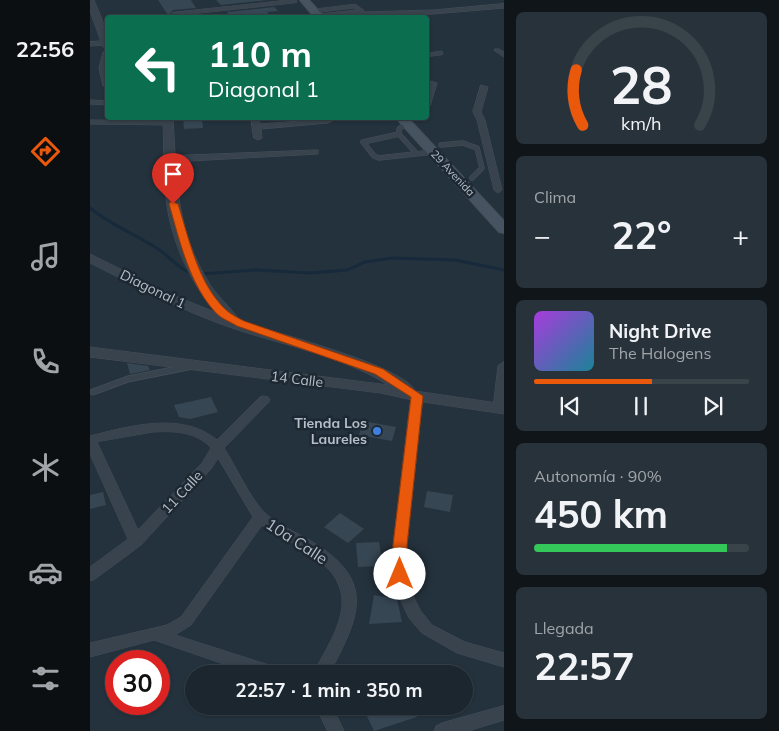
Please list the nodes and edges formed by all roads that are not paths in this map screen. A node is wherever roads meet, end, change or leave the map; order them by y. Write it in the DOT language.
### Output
graph roads {
  1 [pos="298,0"];
  2 [pos="91,4"];
  3 [pos="504,6"];
  4 [pos="364,13"];
  5 [pos="174,14"];
  6 [pos="316,15"];
  7 [pos="352,15"];
  8 [pos="105,40"];
  9 [pos="105,43"];
  10 [pos="90,44"];
  11 [pos="497,50"];
  12 [pos="441,53"];
  13 [pos="429,55"];
  14 [pos="504,55"];
  15 [pos="105,56"];
  16 [pos="105,72"];
  17 [pos="433,83"];
  18 [pos="484,87"];
  19 [pos="429,96"];
  20 [pos="90,102"];
  21 [pos="105,103"];
  22 [pos="168,120"];
  23 [pos="255,120"];
  24 [pos="407,120"];
  25 [pos="409,120"];
  26 [pos="328,121"];
  27 [pos="90,122"];
  28 [pos="257,127"];
  29 [pos="399,134"];
  30 [pos="258,138"];
  31 [pos="437,148"];
  32 [pos="315,152"];
  33 [pos="416,153"];
  34 [pos="171,159"];
  35 [pos="472,178"];
  36 [pos="496,190"];
  37 [pos="504,212"];
  38 [pos="504,229"];
  39 [pos="90,258"];
  40 [pos="252,328"];
  41 [pos="90,352"];
  42 [pos="197,366"];
  43 [pos="504,366"];
  44 [pos="93,392"];
  45 [pos="417,396"];
  46 [pos="264,400"];
  47 [pos="502,408"];
  48 [pos="90,440"];
  49 [pos="217,448"];
  50 [pos="260,517"];
  51 [pos="136,541"];
  52 [pos="90,575"];
  53 [pos="154,634"];
  54 [pos="90,650"];
  55 [pos="504,660"];
  56 [pos="246,665"];
  57 [pos="325,665"];
  58 [pos="504,714"];
  59 [pos="328,715"];
  60 [pos="336,731"];
  61 [pos="442,731"];
  1 -- 5 [label="lane"];
  1 -- 6 [label="main road"];
  2 -- 8 [label="street"];
  3 -- 4 [label="street"];
  4 -- 6 [label="lane"];
  4 -- 6 [label="lane"];
  4 -- 7 [label="street"];
  9 -- 10 [label="street"];
  11 -- 14 [label="street"];
  12 -- 13 [label="lane"];
  15 -- 16 [label="street"];
  17 -- 19 [label="street"];
  18 -- 36 [label="street"];
  20 -- 21 [label="street"];
  22 -- 27 [label="street"];
  22 -- 34 [label="street"];
  23 -- 28 [label="street"];
  24 -- 29 [label="lane"];
  25 -- 31 [label="main road, 29 Avenida"];
  26 -- 28 [label="street"];
  28 -- 30 [label="street"];
  29 -- 33 [label="lane"];
  29 -- 33 [label="lane"];
  31 -- 33 [label="lane"];
  31 -- 35 [label="main road, 29 Avenida"];
  31 -- 35 [label="lane"];
  31 -- 38 [label="main road, 29 Avenida"];
  32 -- 34 [label="street"];
  34 -- 40 [label="street"];
  35 -- 36 [label="main road, 29 Avenida"];
  36 -- 37 [label="main road, 29 Avenida"];
  39 -- 40 [label="street, Diagonal 1"];
  40 -- 45 [label="street, Diagonal 1"];
  41 -- 42 [label="street, 14 Calle"];
  42 -- 44 [label="lane"];
  42 -- 45 [label="street, 14 Calle"];
  43 -- 47 [label="street"];
  45 -- 47 [label="street, 14 Calle"];
  45 -- 55 [label="street"];
  46 -- 49 [label="street, 11 Calle"];
  48 -- 49 [label="street, 10a Calle"];
  48 -- 51 [label="street"];
  49 -- 50 [label="street, 10a Calle"];
  49 -- 51 [label="street, 11 Calle"];
  50 -- 53 [label="street, 10a Calle"];
  50 -- 57 [label="street, 10a Calle"];
  51 -- 52 [label="street, 11 Calle"];
  53 -- 54 [label="street, 10a Calle"];
  53 -- 56 [label="street"];
  58 -- 61 [label="street"];
  59 -- 60 [label="street"];
}
